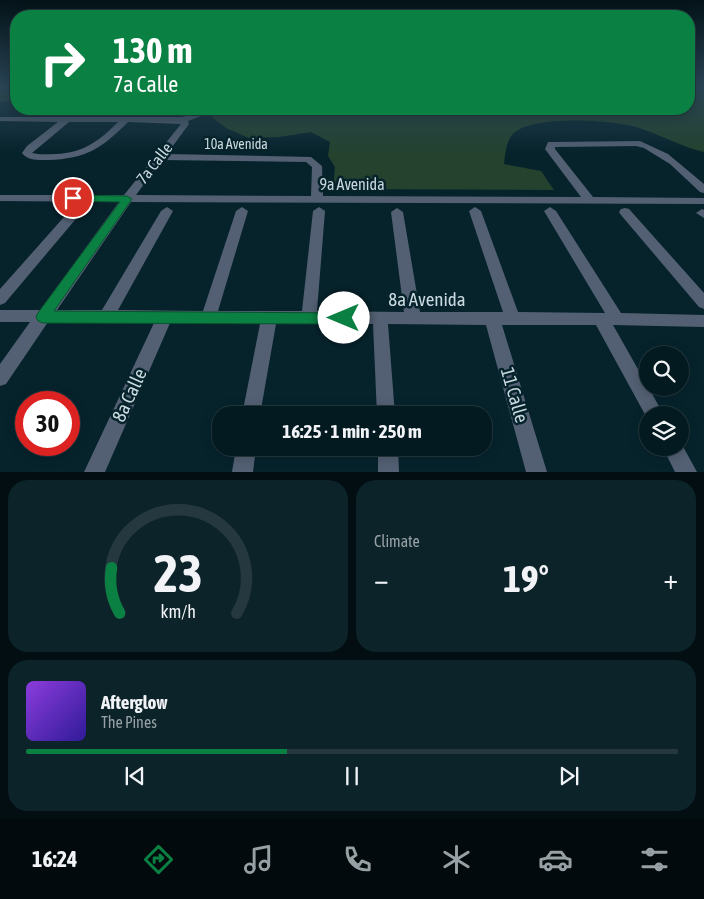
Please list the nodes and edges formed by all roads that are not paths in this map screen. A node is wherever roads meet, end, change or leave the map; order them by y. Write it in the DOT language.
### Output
graph roads {
  1 [pos="128,115"];
  2 [pos="198,115"];
  3 [pos="67,119"];
  4 [pos="124,119"];
  5 [pos="2,120"];
  6 [pos="183,120"];
  7 [pos="159,157"];
  8 [pos="704,190"];
  9 [pos="0,198"];
  10 [pos="127,199"];
  11 [pos="590,201"];
  12 [pos="318,206"];
  13 [pos="703,209"];
  14 [pos="76,211"];
  15 [pos="166,211"];
  16 [pos="242,211"];
  17 [pos="475,211"];
  18 [pos="550,211"];
  19 [pos="397,212"];
  20 [pos="625,212"];
  21 [pos="0,299"];
  22 [pos="704,303"];
  23 [pos="0,316"];
  24 [pos="43,317"];
  25 [pos="106,317"];
  26 [pos="164,318"];
  27 [pos="208,318"];
  28 [pos="269,318"];
  29 [pos="309,318"];
  30 [pos="380,318"];
  31 [pos="413,319"];
  32 [pos="492,319"];
  33 [pos="513,319"];
  34 [pos="609,319"];
  35 [pos="704,322"];
  36 [pos="0,378"];
  37 [pos="253,406"];
  38 [pos="385,406"];
  39 [pos="651,406"];
  40 [pos="245,456"];
  41 [pos="388,456"];
  42 [pos="677,456"];
  43 [pos="94,472"];
  44 [pos="242,472"];
  45 [pos="389,472"];
  46 [pos="537,472"];
  47 [pos="686,472"];
  1 -- 4 [label="street"];
  2 -- 6 [label="street"];
  3 -- 4 [label="street"];
  3 -- 4 [label="street"];
  3 -- 5 [label="street"];
  4 -- 6 [label="street"];
  6 -- 7 [label="street, 7a Calle"];
  7 -- 10 [label="street, 7a Calle"];
  7 -- 12 [label="street, 10a Avenida"];
  8 -- 11 [label="street"];
  9 -- 10 [label="street, 9a Avenida"];
  10 -- 12 [label="street, 9a Avenida"];
  10 -- 24 [label="street, 7a Calle"];
  11 -- 12 [label="street, 9a Avenida"];
  11 -- 13 [label="street, 9a Avenida"];
  12 -- 29 [label="street"];
  14 -- 21 [label="street"];
  15 -- 25 [label="street"];
  16 -- 27 [label="street"];
  17 -- 33 [label="street"];
  18 -- 34 [label="street"];
  19 -- 31 [label="street"];
  20 -- 22 [label="street"];
  23 -- 24 [label="street, 8a Avenida"];
  24 -- 25 [label="street, 8a Avenida"];
  24 -- 36 [label="street, 7a Calle"];
  25 -- 26 [label="street, 8a Avenida"];
  26 -- 27 [label="street, 8a Avenida"];
  26 -- 43 [label="street, 8a Calle"];
  27 -- 28 [label="street, 8a Avenida"];
  28 -- 29 [label="street, 8a Avenida"];
  28 -- 37 [label="street"];
  29 -- 30 [label="street, 8a Avenida"];
  30 -- 31 [label="street, 8a Avenida"];
  30 -- 38 [label="street"];
  31 -- 32 [label="street, 8a Avenida"];
  32 -- 33 [label="street, 8a Avenida"];
  32 -- 46 [label="street, 11 Calle"];
  33 -- 34 [label="street, 8a Avenida"];
  34 -- 35 [label="street, 8a Avenida"];
  34 -- 39 [label="street"];
  40 -- 44 [label="street"];
  41 -- 45 [label="street"];
  42 -- 47 [label="street"];
}
